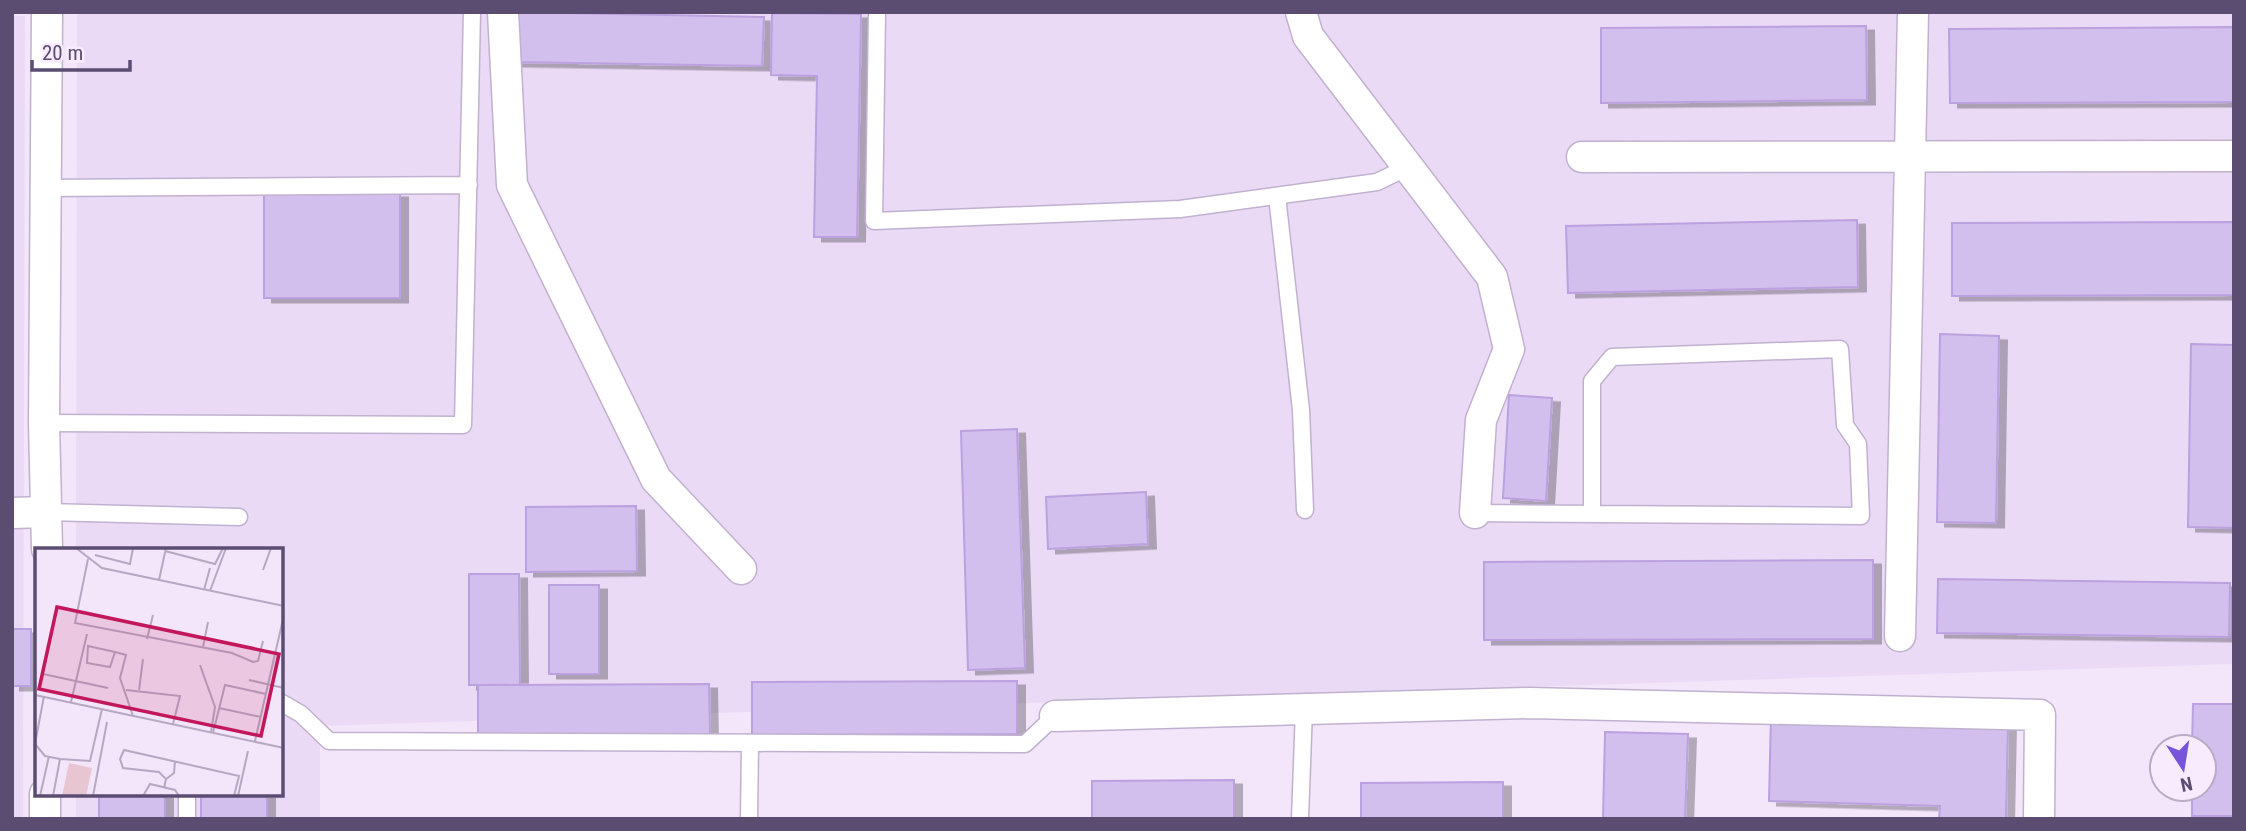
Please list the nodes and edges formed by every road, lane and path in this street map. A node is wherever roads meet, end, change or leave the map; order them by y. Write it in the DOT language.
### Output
graph roads {
  1 [pos="47,12"];
  2 [pos="472,12"];
  3 [pos="503,12"];
  4 [pos="877,12"];
  5 [pos="1301,12"];
  6 [pos="1913,12"];
  7 [pos="1910,156"];
  8 [pos="2234,156"];
  9 [pos="1582,157"];
  10 [pos="1408,167"];
  11 [pos="469,185"];
  12 [pos="46,188"];
  13 [pos="1277,195"];
  14 [pos="44,423"];
  15 [pos="1305,510"];
  16 [pos="47,512"];
  17 [pos="12,513"];
  18 [pos="1475,513"];
  19 [pos="1592,514"];
  20 [pos="239,517"];
  21 [pos="47,548"];
  22 [pos="741,569"];
  23 [pos="1900,636"];
  24 [pos="284,704"];
  25 [pos="1304,709"];
  26 [pos="1055,716"];
  27 [pos="750,744"];
  28 [pos="45,796"];
  29 [pos="187,796"];
  30 [pos="45,819"];
  31 [pos="187,819"];
  32 [pos="749,819"];
  33 [pos="1300,819"];
  34 [pos="2039,819"];
  1 -- 12 [label="street"];
  2 -- 11 [label="lane"];
  3 -- 22 [label="street"];
  4 -- 13 [label="lane"];
  5 -- 10 [label="street"];
  6 -- 7 [label="street"];
  7 -- 8 [label="street"];
  7 -- 9 [label="street"];
  7 -- 23 [label="street"];
  10 -- 13 [label="lane"];
  10 -- 18 [label="street"];
  11 -- 12 [label="lane"];
  11 -- 14 [label="lane"];
  12 -- 14 [label="street"];
  13 -- 15 [label="lane"];
  14 -- 16 [label="street"];
  16 -- 17 [label="street"];
  16 -- 20 [label="lane"];
  16 -- 21 [label="street"];
  18 -- 19 [label="lane"];
  19 -- 19 [label="lane"];
  24 -- 27 [label="lane"];
  25 -- 26 [label="street"];
  25 -- 33 [label="lane"];
  25 -- 34 [label="street"];
  26 -- 27 [label="lane"];
  27 -- 32 [label="lane"];
  28 -- 30 [label="street"];
  29 -- 31 [label="lane"];
}
